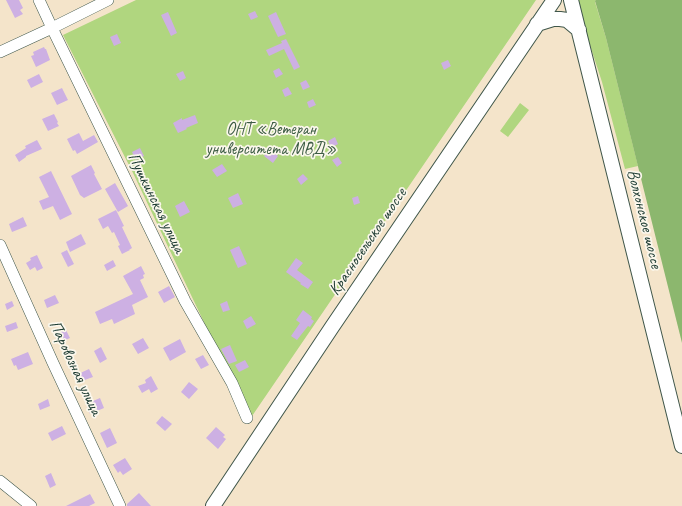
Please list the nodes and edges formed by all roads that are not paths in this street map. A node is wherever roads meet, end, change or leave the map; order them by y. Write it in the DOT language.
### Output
graph roads {
  1 [pos="39,0"];
  2 [pos="108,0"];
  3 [pos="554,0"];
  4 [pos="571,0"];
  5 [pos="537,24"];
  6 [pos="52,28"];
  7 [pos="579,30"];
  8 [pos="0,52"];
  9 [pos="0,245"];
  10 [pos="247,418"];
  11 [pos="682,446"];
  12 [pos="0,481"];
  13 [pos="31,506"];
  14 [pos="120,506"];
  15 [pos="213,506"];
  1 -- 6 [label="street, Пушкинская улица"];
  2 -- 6 [label="street"];
  3 -- 5 [label="main road, Красносельское шоссе"];
  4 -- 7 [label="main road, Волхонское шоссе"];
  5 -- 7 [label="main road"];
  5 -- 15 [label="main road, Красносельское шоссе"];
  6 -- 8 [label="street"];
  6 -- 10 [label="street, Пушкинская улица"];
  7 -- 11 [label="main road, Волхонское шоссе"];
  9 -- 14 [label="street, Паровозная улица"];
  12 -- 13 [label="street"];
}
